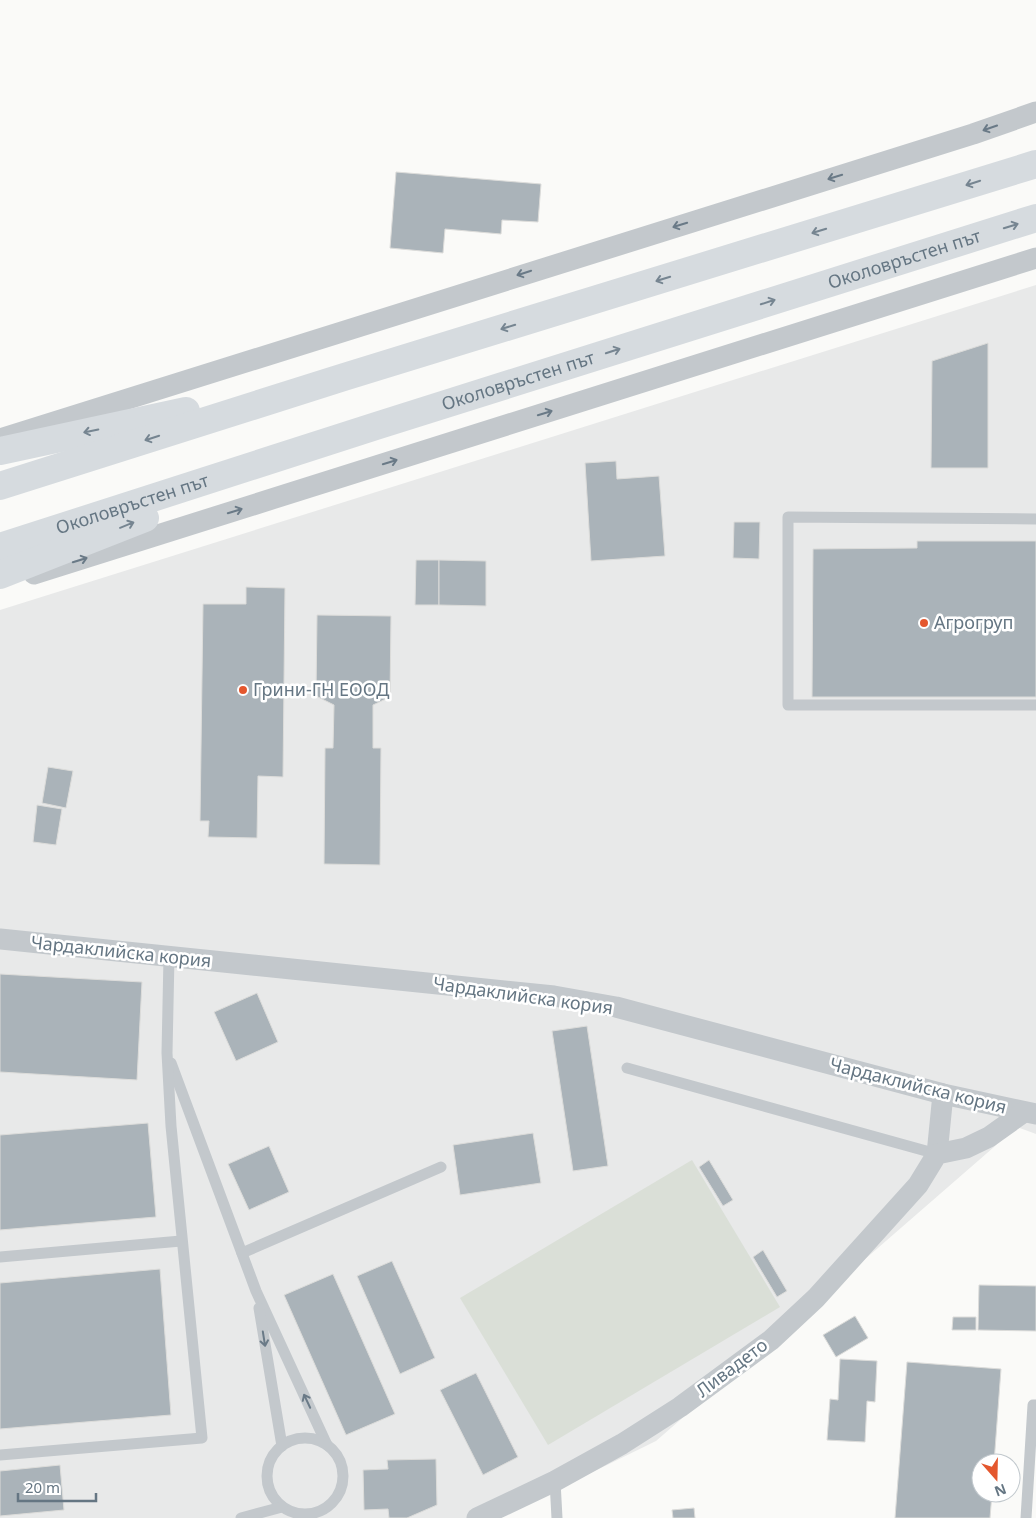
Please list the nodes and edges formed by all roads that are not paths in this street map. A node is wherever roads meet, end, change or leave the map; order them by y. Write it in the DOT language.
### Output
graph roads {
  1 [pos="1036,112"];
  2 [pos="1036,164"];
  3 [pos="1036,218"];
  4 [pos="1036,258"];
  5 [pos="344,377"];
  6 [pos="376,426"];
  7 [pos="0,439"];
  8 [pos="0,450"];
  9 [pos="0,486"];
  10 [pos="1036,519"];
  11 [pos="0,547"];
  12 [pos="0,575"];
  13 [pos="0,585"];
  14 [pos="1036,705"];
  15 [pos="0,939"];
  16 [pos="169,957"];
  17 [pos="167,1053"];
  18 [pos="627,1068"];
  19 [pos="943,1094"];
  20 [pos="1030,1113"];
  21 [pos="937,1154"];
  22 [pos="441,1167"];
  23 [pos="181,1241"];
  24 [pos="242,1253"];
  25 [pos="0,1257"];
  26 [pos="256,1291"];
  27 [pos="1036,1405"];
  28 [pos="327,1445"];
  29 [pos="282,1446"];
  30 [pos="0,1455"];
  31 [pos="555,1481"];
  32 [pos="282,1507"];
  33 [pos="242,1518"];
  34 [pos="477,1518"];
  35 [pos="557,1518"];
  36 [pos="1026,1518"];
  1 -- 7 [label="street, one-way"];
  2 -- 5 [label="highway, one-way"];
  6 -- 3 [label="highway, Околовръстен път, one-way"];
  13 -- 4 [label="street, one-way"];
  5 -- 8 [label="highway, one-way"];
  5 -- 9 [label="highway, one-way"];
  6 -- 11 [label="highway, Околовръстен път"];
  12 -- 6 [label="highway, one-way"];
  10 -- 14 [label="lane"];
  15 -- 16 [label="street, Чардаклийска кория"];
  16 -- 17 [label="lane"];
  16 -- 19 [label="street, Чардаклийска кория"];
  17 -- 23 [label="lane"];
  17 -- 24 [label="lane"];
  18 -- 21 [label="lane"];
  19 -- 20 [label="street, Чардаклийска кория"];
  19 -- 21 [label="street, Ливадето"];
  20 -- 21 [label="street"];
  21 -- 31 [label="street, Ливадето"];
  22 -- 24 [label="lane"];
  23 -- 25 [label="lane"];
  23 -- 30 [label="lane"];
  24 -- 26 [label="lane"];
  28 -- 26 [label="lane, one-way"];
  26 -- 29 [label="lane, one-way"];
  27 -- 36 [label="lane"];
  28 -- 29 [label="lane"];
  28 -- 32 [label="lane"];
  29 -- 32 [label="lane"];
  31 -- 34 [label="street, Ливадето"];
  31 -- 35 [label="lane"];
  32 -- 33 [label="lane"];
}
